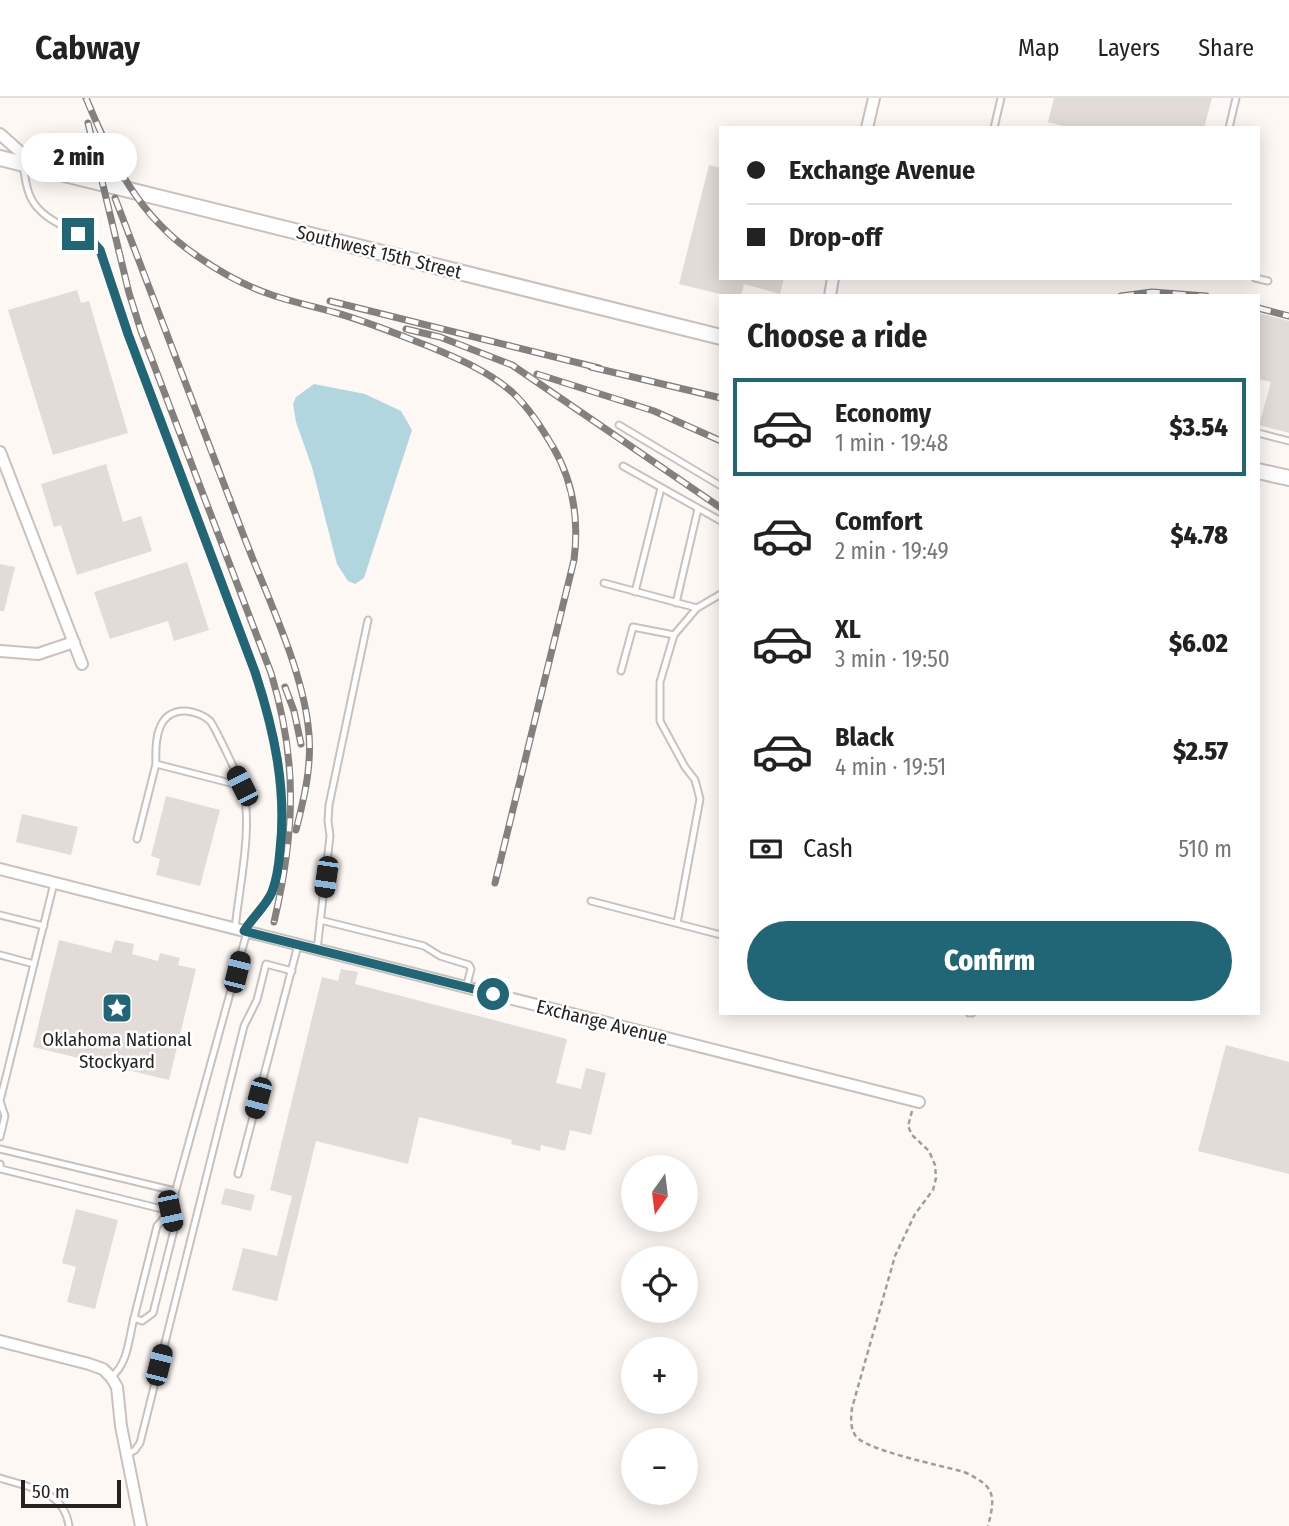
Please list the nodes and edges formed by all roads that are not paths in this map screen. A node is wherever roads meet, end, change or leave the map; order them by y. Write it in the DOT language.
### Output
graph roads {
  1 [pos="874,98"];
  2 [pos="1001,98"];
  3 [pos="1236,98"];
  4 [pos="867,126"];
  5 [pos="994,126"];
  6 [pos="1229,126"];
  7 [pos="0,134"];
  8 [pos="0,158"];
  9 [pos="30,165"];
  10 [pos="1260,279"];
  11 [pos="1268,281"];
  12 [pos="719,337"];
  13 [pos="619,425"];
  14 [pos="1260,434"];
  15 [pos="1289,441"];
  16 [pos="0,452"];
  17 [pos="623,466"];
  18 [pos="1260,471"];
  19 [pos="1289,478"];
  20 [pos="719,485"];
  21 [pos="661,488"];
  22 [pos="698,509"];
  23 [pos="719,520"];
  24 [pos="604,583"];
  25 [pos="635,592"];
  26 [pos="719,595"];
  27 [pos="676,603"];
  28 [pos="697,608"];
  29 [pos="368,621"];
  30 [pos="674,635"];
  31 [pos="74,642"];
  32 [pos="0,651"];
  33 [pos="82,664"];
  34 [pos="621,671"];
  35 [pos="156,764"];
  36 [pos="242,786"];
  37 [pos="137,839"];
  38 [pos="0,869"];
  39 [pos="54,883"];
  40 [pos="591,901"];
  41 [pos="0,915"];
  42 [pos="320,920"];
  43 [pos="677,923"];
  44 [pos="44,926"];
  45 [pos="242,931"];
  46 [pos="719,934"];
  47 [pos="298,945"];
  48 [pos="317,950"];
  49 [pos="0,955"];
  50 [pos="34,964"];
  51 [pos="292,971"];
  52 [pos="466,988"];
  53 [pos="917,1101"];
  54 [pos="0,1137"];
  55 [pos="0,1149"];
  56 [pos="0,1164"];
  57 [pos="238,1174"];
  58 [pos="175,1191"];
  59 [pos="170,1211"];
  60 [pos="134,1318"];
  61 [pos="0,1341"];
  62 [pos="111,1377"];
  63 [pos="127,1455"];
  64 [pos="0,1478"];
  65 [pos="69,1526"];
  66 [pos="141,1526"];
  1 -- 4 [label="street"];
  2 -- 5 [label="lane"];
  3 -- 6 [label="lane"];
  7 -- 9 [label="street, Southwest 15th Street"];
  8 -- 9 [label="main road, Southwest 15th Street"];
  9 -- 12 [label="main road, Southwest 15th Street"];
  9 -- 45 [label="lane"];
  10 -- 11 [label="lane"];
  13 -- 20 [label="lane"];
  14 -- 15 [label="lane"];
  16 -- 31 [label="street"];
  17 -- 21 [label="lane"];
  18 -- 19 [label="main road"];
  21 -- 22 [label="lane"];
  21 -- 25 [label="lane"];
  22 -- 23 [label="lane"];
  22 -- 27 [label="lane"];
  24 -- 25 [label="lane"];
  25 -- 27 [label="lane"];
  26 -- 28 [label="lane"];
  27 -- 28 [label="lane"];
  28 -- 30 [label="lane"];
  29 -- 42 [label="lane"];
  30 -- 34 [label="lane"];
  30 -- 43 [label="lane"];
  31 -- 32 [label="street"];
  31 -- 33 [label="street"];
  35 -- 36 [label="lane"];
  35 -- 36 [label="lane"];
  35 -- 37 [label="lane"];
  36 -- 45 [label="lane"];
  38 -- 39 [label="street, Exchange Avenue"];
  39 -- 44 [label="lane"];
  39 -- 45 [label="street, Exchange Avenue"];
  40 -- 43 [label="lane"];
  41 -- 44 [label="lane"];
  42 -- 48 [label="lane"];
  42 -- 52 [label="lane"];
  43 -- 46 [label="lane"];
  44 -- 50 [label="lane"];
  45 -- 47 [label="street, Exchange Avenue"];
  45 -- 58 [label="lane"];
  47 -- 48 [label="street, Exchange Avenue"];
  47 -- 51 [label="lane"];
  48 -- 52 [label="street, Exchange Avenue"];
  49 -- 50 [label="lane"];
  50 -- 54 [label="lane"];
  51 -- 57 [label="lane"];
  51 -- 63 [label="lane"];
  52 -- 53 [label="street, Exchange Avenue"];
  55 -- 58 [label="lane"];
  56 -- 59 [label="lane"];
  58 -- 59 [label="lane"];
  59 -- 60 [label="lane"];
  59 -- 60 [label="lane"];
  60 -- 62 [label="lane"];
  61 -- 62 [label="street"];
  62 -- 63 [label="street"];
  63 -- 66 [label="street"];
  64 -- 65 [label="lane"];
}
